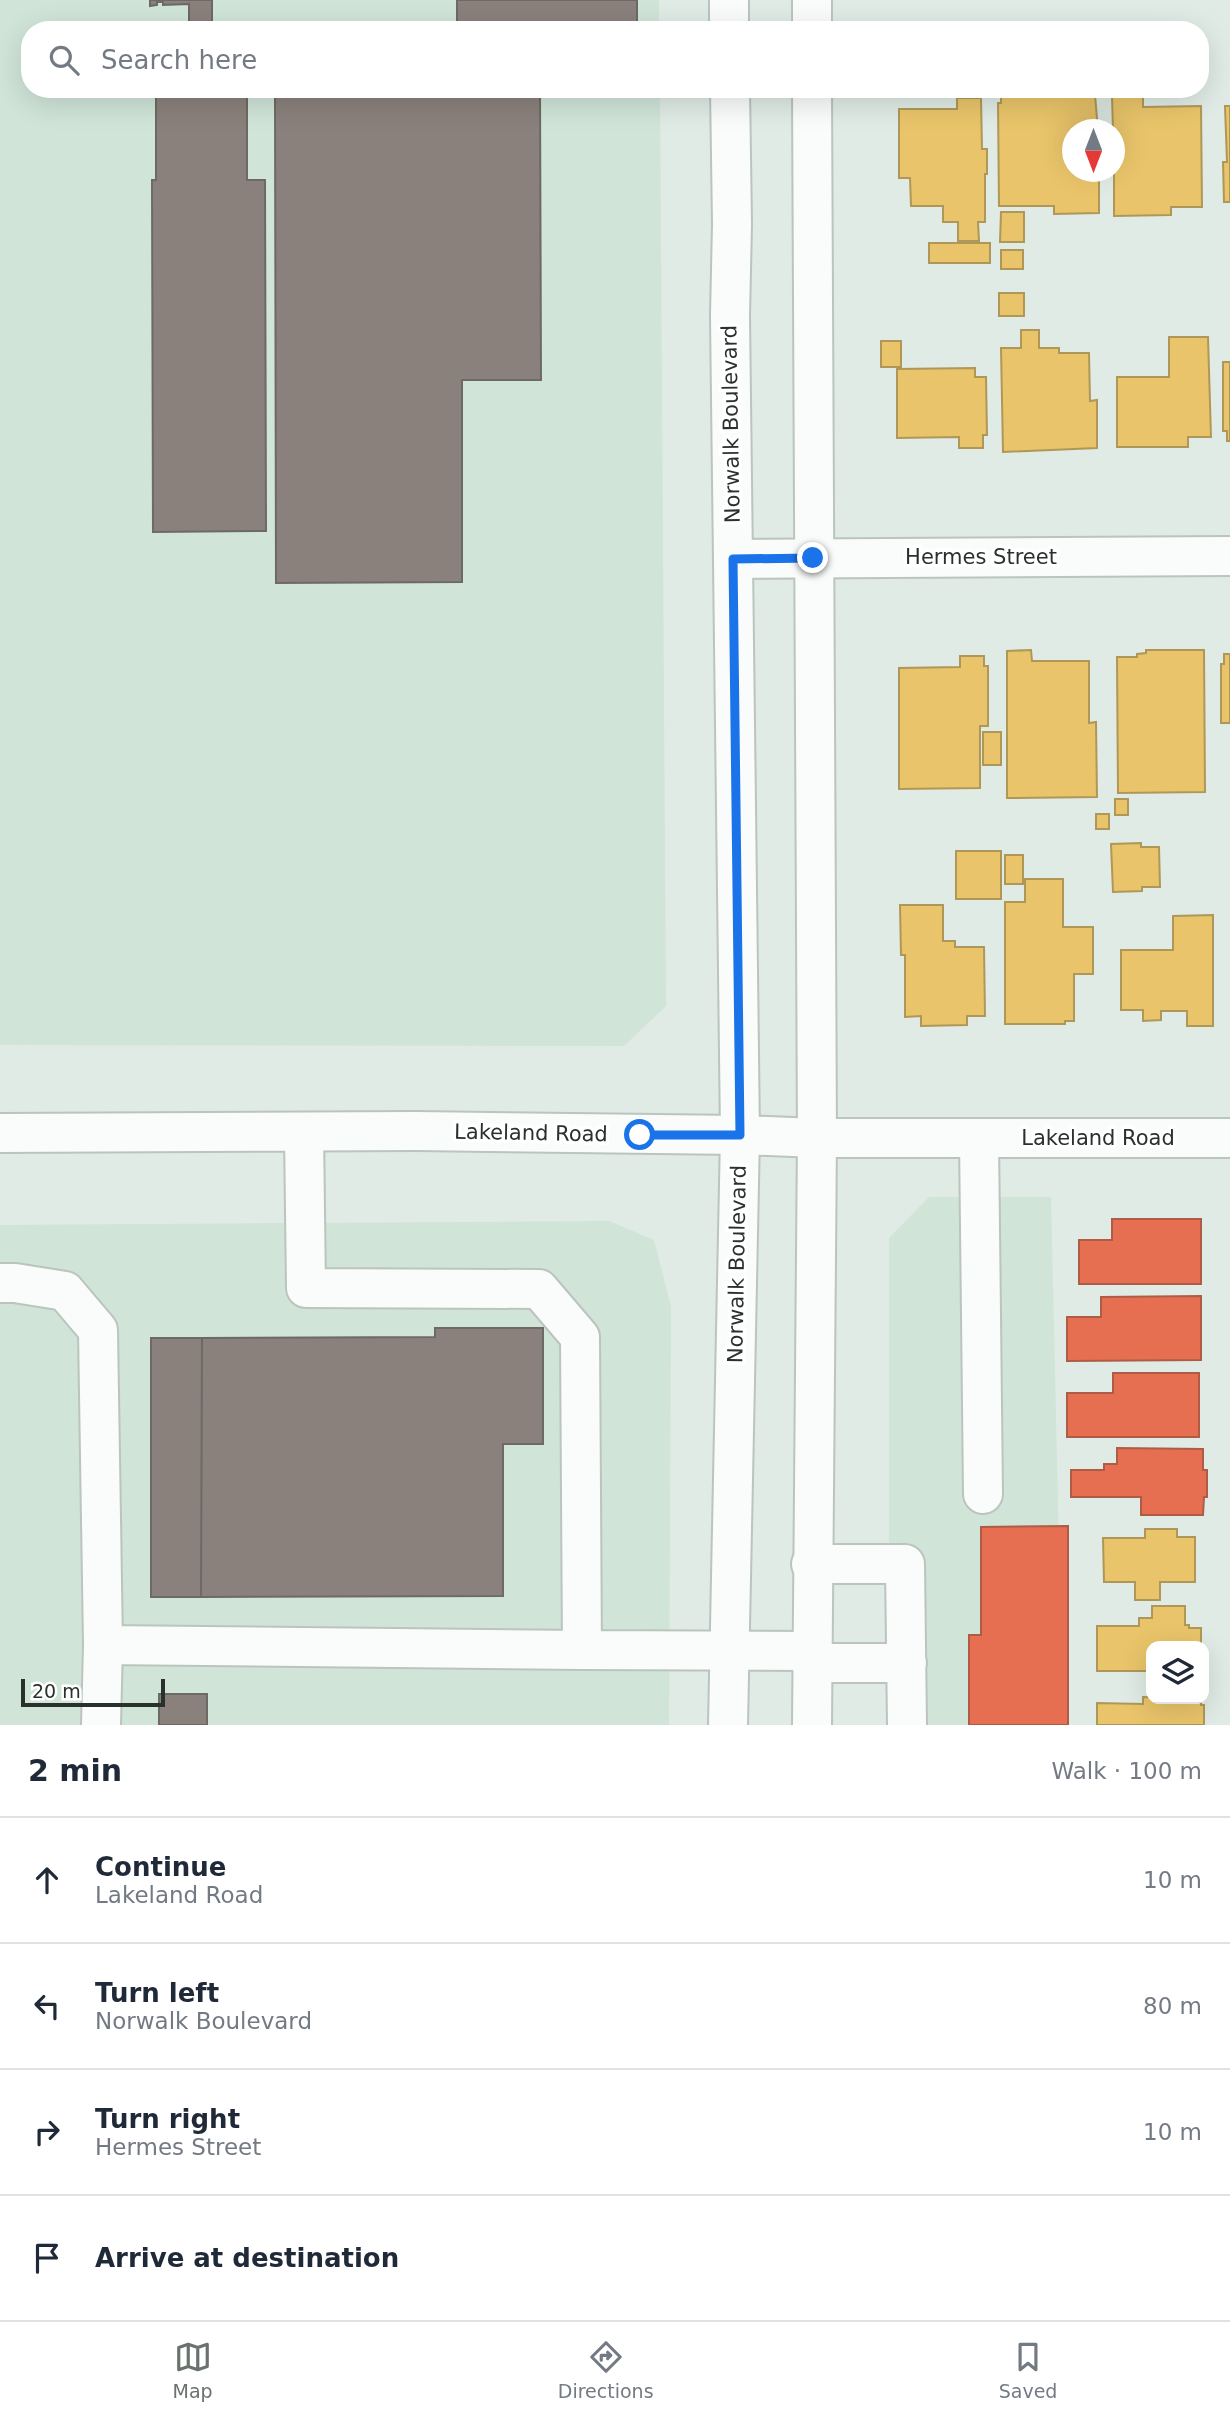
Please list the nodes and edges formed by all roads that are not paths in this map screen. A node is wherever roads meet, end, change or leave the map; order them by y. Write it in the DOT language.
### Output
graph roads {
  1 [pos="729,0"];
  2 [pos="812,0"];
  3 [pos="729,21"];
  4 [pos="812,21"];
  5 [pos="730,98"];
  6 [pos="812,98"];
  7 [pos="1230,556"];
  8 [pos="813,558"];
  9 [pos="733,559"];
  10 [pos="304,1132"];
  11 [pos="0,1133"];
  12 [pos="740,1135"];
  13 [pos="817,1138"];
  14 [pos="979,1138"];
  15 [pos="1230,1138"];
  16 [pos="0,1283"];
  17 [pos="983,1494"];
  18 [pos="811,1564"];
  19 [pos="103,1645"];
  20 [pos="582,1650"];
  21 [pos="727,1651"];
  22 [pos="811,1657"];
  23 [pos="907,1664"];
  24 [pos="101,1725"];
  25 [pos="727,1725"];
  26 [pos="812,1725"];
  27 [pos="907,1725"];
  1 -- 3 [label="main road"];
  2 -- 4 [label="main road"];
  5 -- 9 [label="main road, Norwalk Boulevard"];
  6 -- 8 [label="main road"];
  7 -- 8 [label="main road, Hermes Street"];
  8 -- 9 [label="main road, Hermes Street"];
  8 -- 13 [label="main road"];
  9 -- 12 [label="main road, Norwalk Boulevard"];
  10 -- 11 [label="main road, Lakeland Road"];
  10 -- 12 [label="main road, Lakeland Road"];
  10 -- 20 [label="main road"];
  12 -- 13 [label="main road, Lakeland Road"];
  12 -- 21 [label="main road, Norwalk Boulevard"];
  13 -- 14 [label="main road, Lakeland Road"];
  13 -- 18 [label="main road"];
  14 -- 15 [label="main road, Lakeland Road"];
  14 -- 17 [label="main road"];
  16 -- 19 [label="main road"];
  18 -- 22 [label="main road"];
  18 -- 23 [label="main road"];
  19 -- 20 [label="main road"];
  19 -- 24 [label="main road"];
  20 -- 21 [label="main road"];
  21 -- 22 [label="main road"];
  21 -- 25 [label="main road, Norwalk Boulevard"];
  22 -- 23 [label="main road"];
  22 -- 26 [label="main road"];
  23 -- 27 [label="main road"];
}
